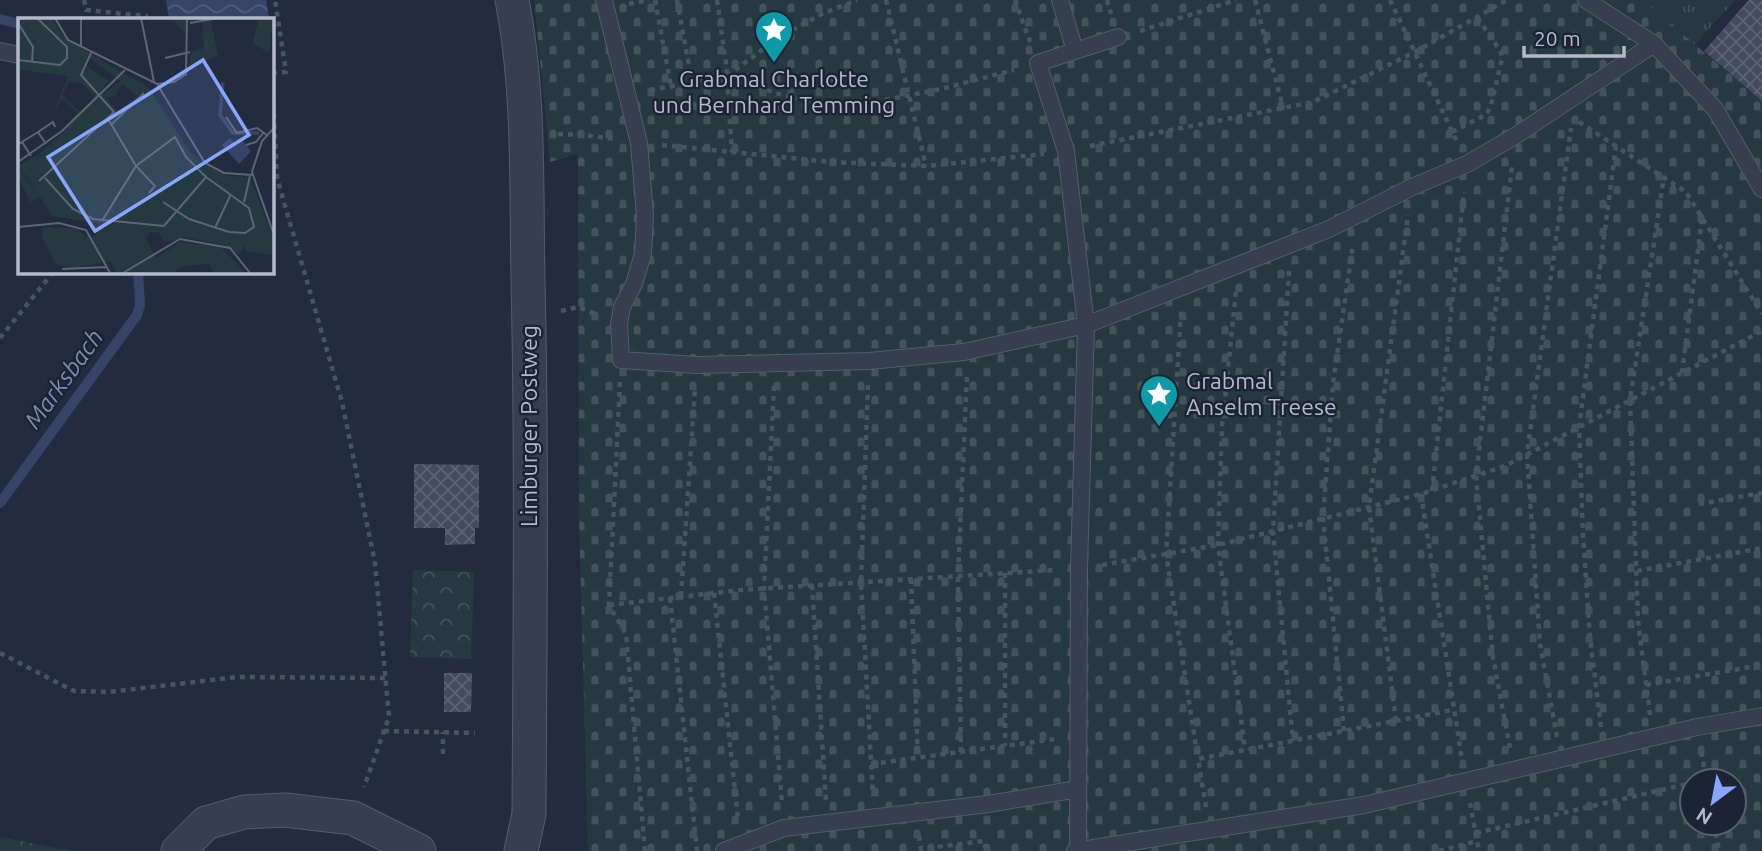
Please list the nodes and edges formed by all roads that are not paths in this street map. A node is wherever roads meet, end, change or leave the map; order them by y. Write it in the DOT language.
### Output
graph roads {
  1 [pos="512,0"];
  2 [pos="604,0"];
  3 [pos="1060,0"];
  4 [pos="1586,0"];
  5 [pos="1118,37"];
  6 [pos="1654,44"];
  7 [pos="0,51"];
  8 [pos="1075,51"];
  9 [pos="18,55"];
  10 [pos="1762,189"];
  11 [pos="1086,325"];
  12 [pos="1762,716"];
  13 [pos="1078,789"];
  14 [pos="417,844"];
  15 [pos="1077,850"];
  16 [pos="178,851"];
  17 [pos="521,851"];
  18 [pos="724,851"];
  1 -- 17 [label="street, Limburger Postweg"];
  2 -- 11 [label="lane"];
  3 -- 8 [label="lane"];
  4 -- 6 [label="lane"];
  5 -- 8 [label="lane"];
  6 -- 10 [label="lane"];
  6 -- 11 [label="lane"];
  7 -- 9 [label="lane"];
  8 -- 11 [label="lane"];
  11 -- 13 [label="lane"];
  12 -- 15 [label="lane"];
  13 -- 15 [label="lane"];
  13 -- 18 [label="lane"];
  14 -- 16 [label="street"];
}
